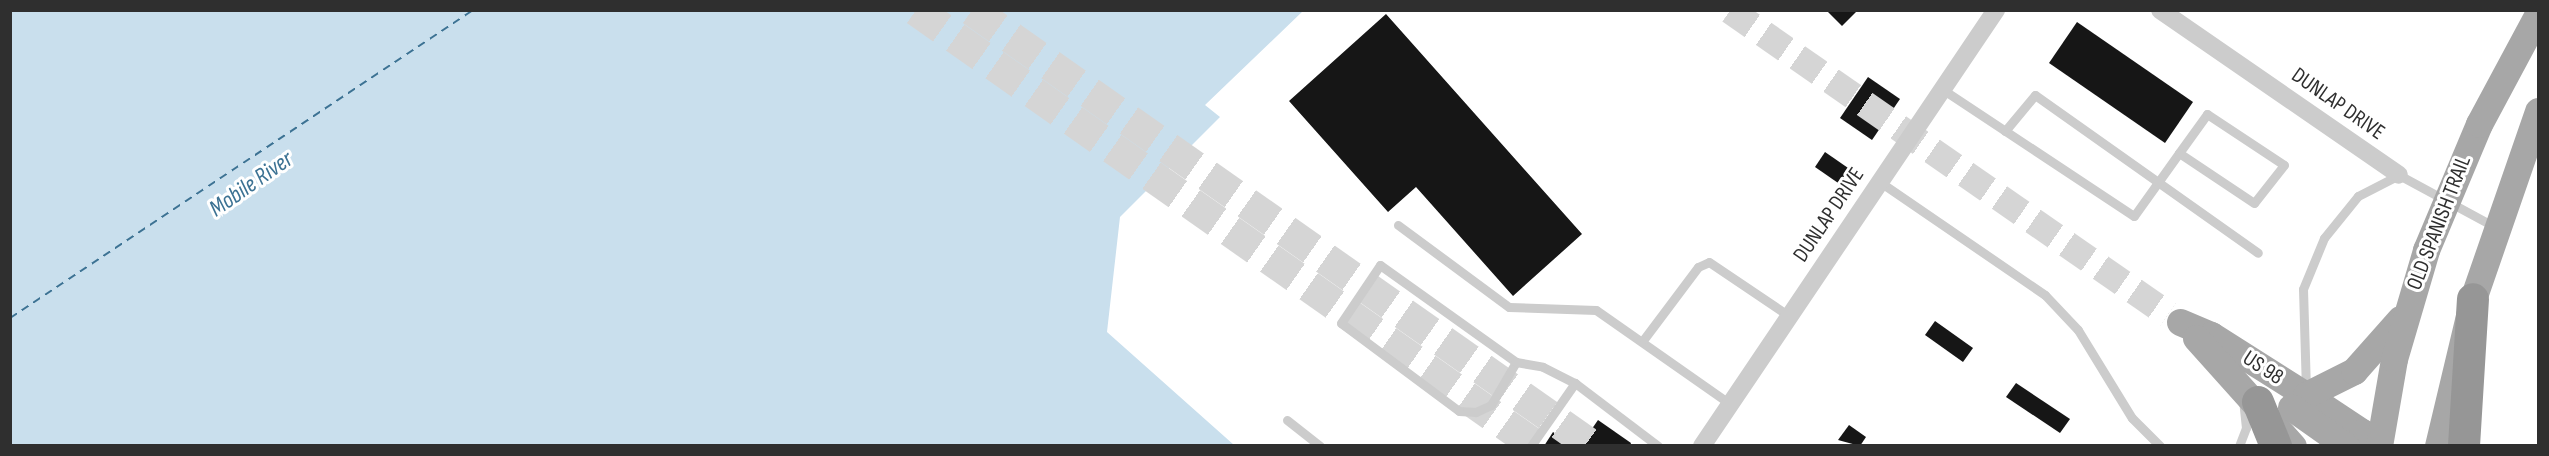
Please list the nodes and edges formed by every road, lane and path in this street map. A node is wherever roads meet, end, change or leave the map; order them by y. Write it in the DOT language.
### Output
graph roads {
  1 [pos="1996,10"];
  2 [pos="2160,10"];
  3 [pos="2538,14"];
  4 [pos="1942,89"];
  5 [pos="2538,111"];
  6 [pos="2005,131"];
  7 [pos="2179,153"];
  8 [pos="2399,175"];
  9 [pos="1880,182"];
  10 [pos="2158,182"];
  11 [pos="2444,203"];
  12 [pos="1398,225"];
  13 [pos="2495,227"];
  14 [pos="2258,253"];
  15 [pos="2473,299"];
  16 [pos="2406,311"];
  17 [pos="1790,316"];
  18 [pos="1644,339"];
  19 [pos="2209,350"];
  20 [pos="1516,362"];
  21 [pos="2235,379"];
  22 [pos="1575,382"];
  23 [pos="2306,395"];
  24 [pos="2258,402"];
  25 [pos="1730,404"];
  26 [pos="1287,420"];
  27 [pos="1320,446"];
  28 [pos="1531,446"];
  29 [pos="1658,446"];
  30 [pos="1702,446"];
  31 [pos="2160,446"];
  32 [pos="2239,446"];
  33 [pos="2276,446"];
  34 [pos="2293,446"];
  35 [pos="2346,446"];
  36 [pos="2372,446"];
  37 [pos="2379,446"];
  38 [pos="2438,446"];
  39 [pos="2464,446"];
  1 -- 4 [label="street, DUNLAP DRIVE"];
  2 -- 8 [label="street, DUNLAP DRIVE"];
  3 -- 11 [label="main road, OLD SPANISH TRAIL"];
  4 -- 6 [label="lane"];
  4 -- 9 [label="street, DUNLAP DRIVE"];
  5 -- 13 [label="main road"];
  6 -- 10 [label="lane"];
  6 -- 10 [label="lane"];
  7 -- 7 [label="lane"];
  7 -- 10 [label="lane"];
  8 -- 11 [label="lane, DUNLAP DRIVE"];
  8 -- 23 [label="lane"];
  9 -- 17 [label="street, DUNLAP DRIVE"];
  9 -- 31 [label="lane"];
  10 -- 14 [label="lane"];
  11 -- 13 [label="lane, DUNLAP DRIVE"];
  11 -- 16 [label="main road, OLD SPANISH TRAIL"];
  12 -- 18 [label="lane"];
  13 -- 15 [label="main road"];
  15 -- 38 [label="main road"];
  15 -- 39 [label="highway"];
  16 -- 23 [label="main road"];
  16 -- 37 [label="main road, OLD SPANISH TRAIL"];
  17 -- 18 [label="lane"];
  17 -- 25 [label="street, DUNLAP DRIVE"];
  18 -- 25 [label="lane"];
  19 -- 21 [label="main road, US 98"];
  19 -- 23 [label="main road, US 98 / US 98"];
  19 -- 35 [label="main road"];
  20 -- 20 [label="lane"];
  20 -- 22 [label="lane"];
  21 -- 24 [label="main road, US 98"];
  21 -- 32 [label="lane"];
  22 -- 28 [label="lane"];
  22 -- 29 [label="lane"];
  23 -- 36 [label="main road, US 98 / US 98"];
  24 -- 33 [label="highway"];
  24 -- 34 [label="main road, US 98"];
  25 -- 30 [label="street, DUNLAP DRIVE"];
  26 -- 27 [label="lane"];
}
